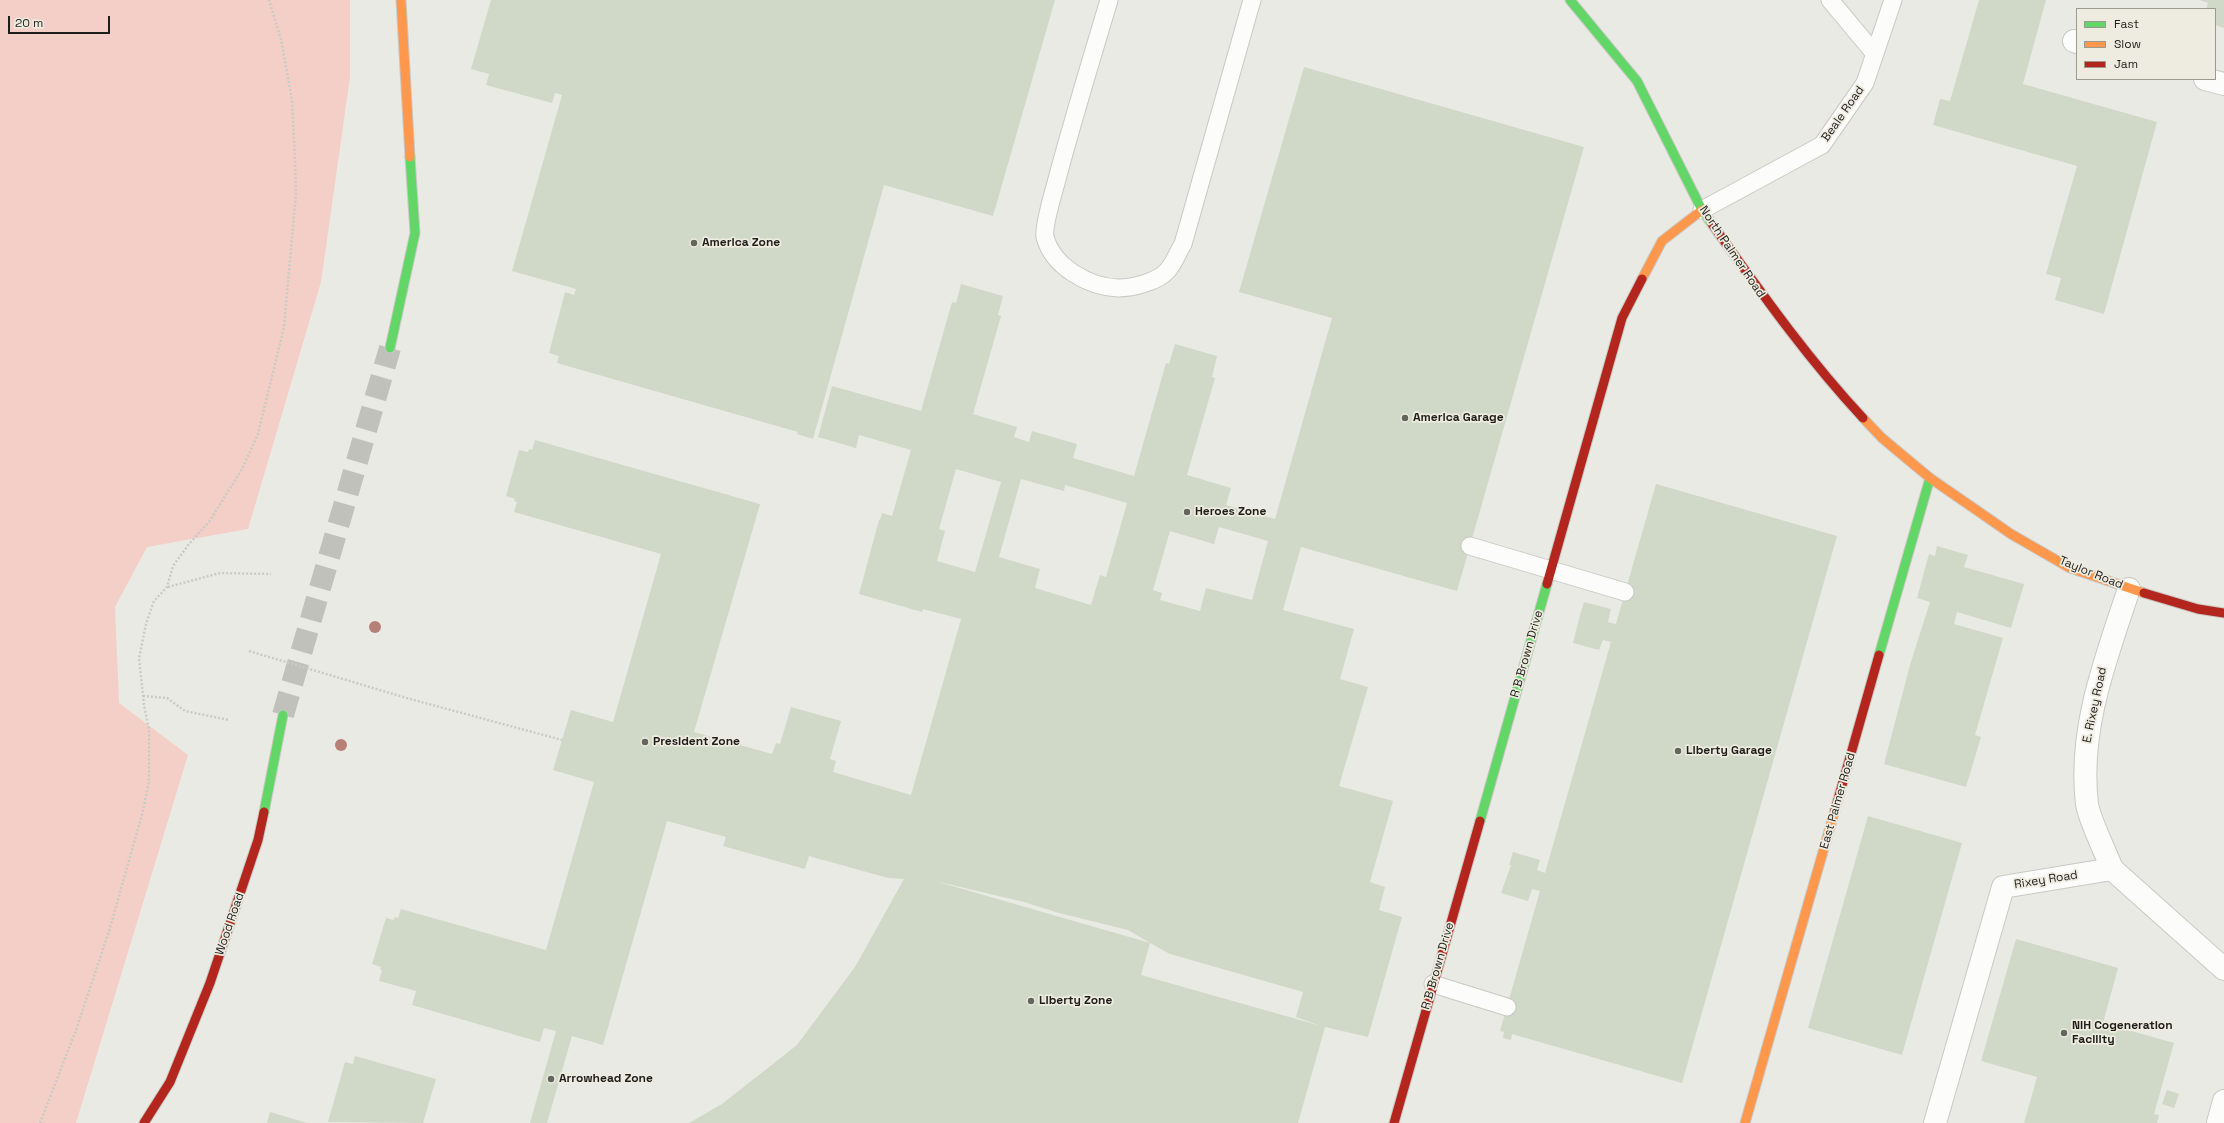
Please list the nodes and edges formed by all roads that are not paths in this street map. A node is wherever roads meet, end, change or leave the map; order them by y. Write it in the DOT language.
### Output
graph roads {
  1 [pos="401,0"];
  2 [pos="1109,0"];
  3 [pos="1252,0"];
  4 [pos="1570,0"];
  5 [pos="1830,0"];
  6 [pos="1893,0"];
  7 [pos="1875,54"];
  8 [pos="2209,80"];
  9 [pos="2224,84"];
  10 [pos="1702,210"];
  11 [pos="390,348"];
  12 [pos="1930,478"];
  13 [pos="1470,546"];
  14 [pos="1550,570"];
  15 [pos="2129,589"];
  16 [pos="1626,592"];
  17 [pos="2224,613"];
  18 [pos="283,715"];
  19 [pos="2112,869"];
  20 [pos="2224,969"];
  21 [pos="1433,984"];
  22 [pos="1507,1007"];
  23 [pos="2224,1101"];
  24 [pos="144,1123"];
  25 [pos="1394,1123"];
  26 [pos="1746,1123"];
  27 [pos="1935,1123"];
  28 [pos="2218,1123"];
  1 -- 11 [label="street"];
  2 -- 3 [label="lane"];
  4 -- 10 [label="street, North Palmer Road"];
  5 -- 7 [label="lane"];
  6 -- 7 [label="lane, Beale Road"];
  7 -- 10 [label="lane, Beale Road"];
  8 -- 9 [label="street"];
  10 -- 12 [label="street, North Palmer Road"];
  10 -- 14 [label="street, R B Brown Drive"];
  12 -- 15 [label="street, Taylor Road"];
  12 -- 26 [label="street, East Palmer Road"];
  13 -- 14 [label="lane"];
  14 -- 16 [label="lane"];
  14 -- 21 [label="street, R B Brown Drive"];
  15 -- 17 [label="street, Taylor Road"];
  15 -- 19 [label="street, E. Rixey Road"];
  18 -- 24 [label="street, Wood Road"];
  19 -- 20 [label="street"];
  19 -- 27 [label="street, Rixey Road"];
  21 -- 22 [label="lane"];
  21 -- 25 [label="street, R B Brown Drive"];
  23 -- 28 [label="street"];
}
